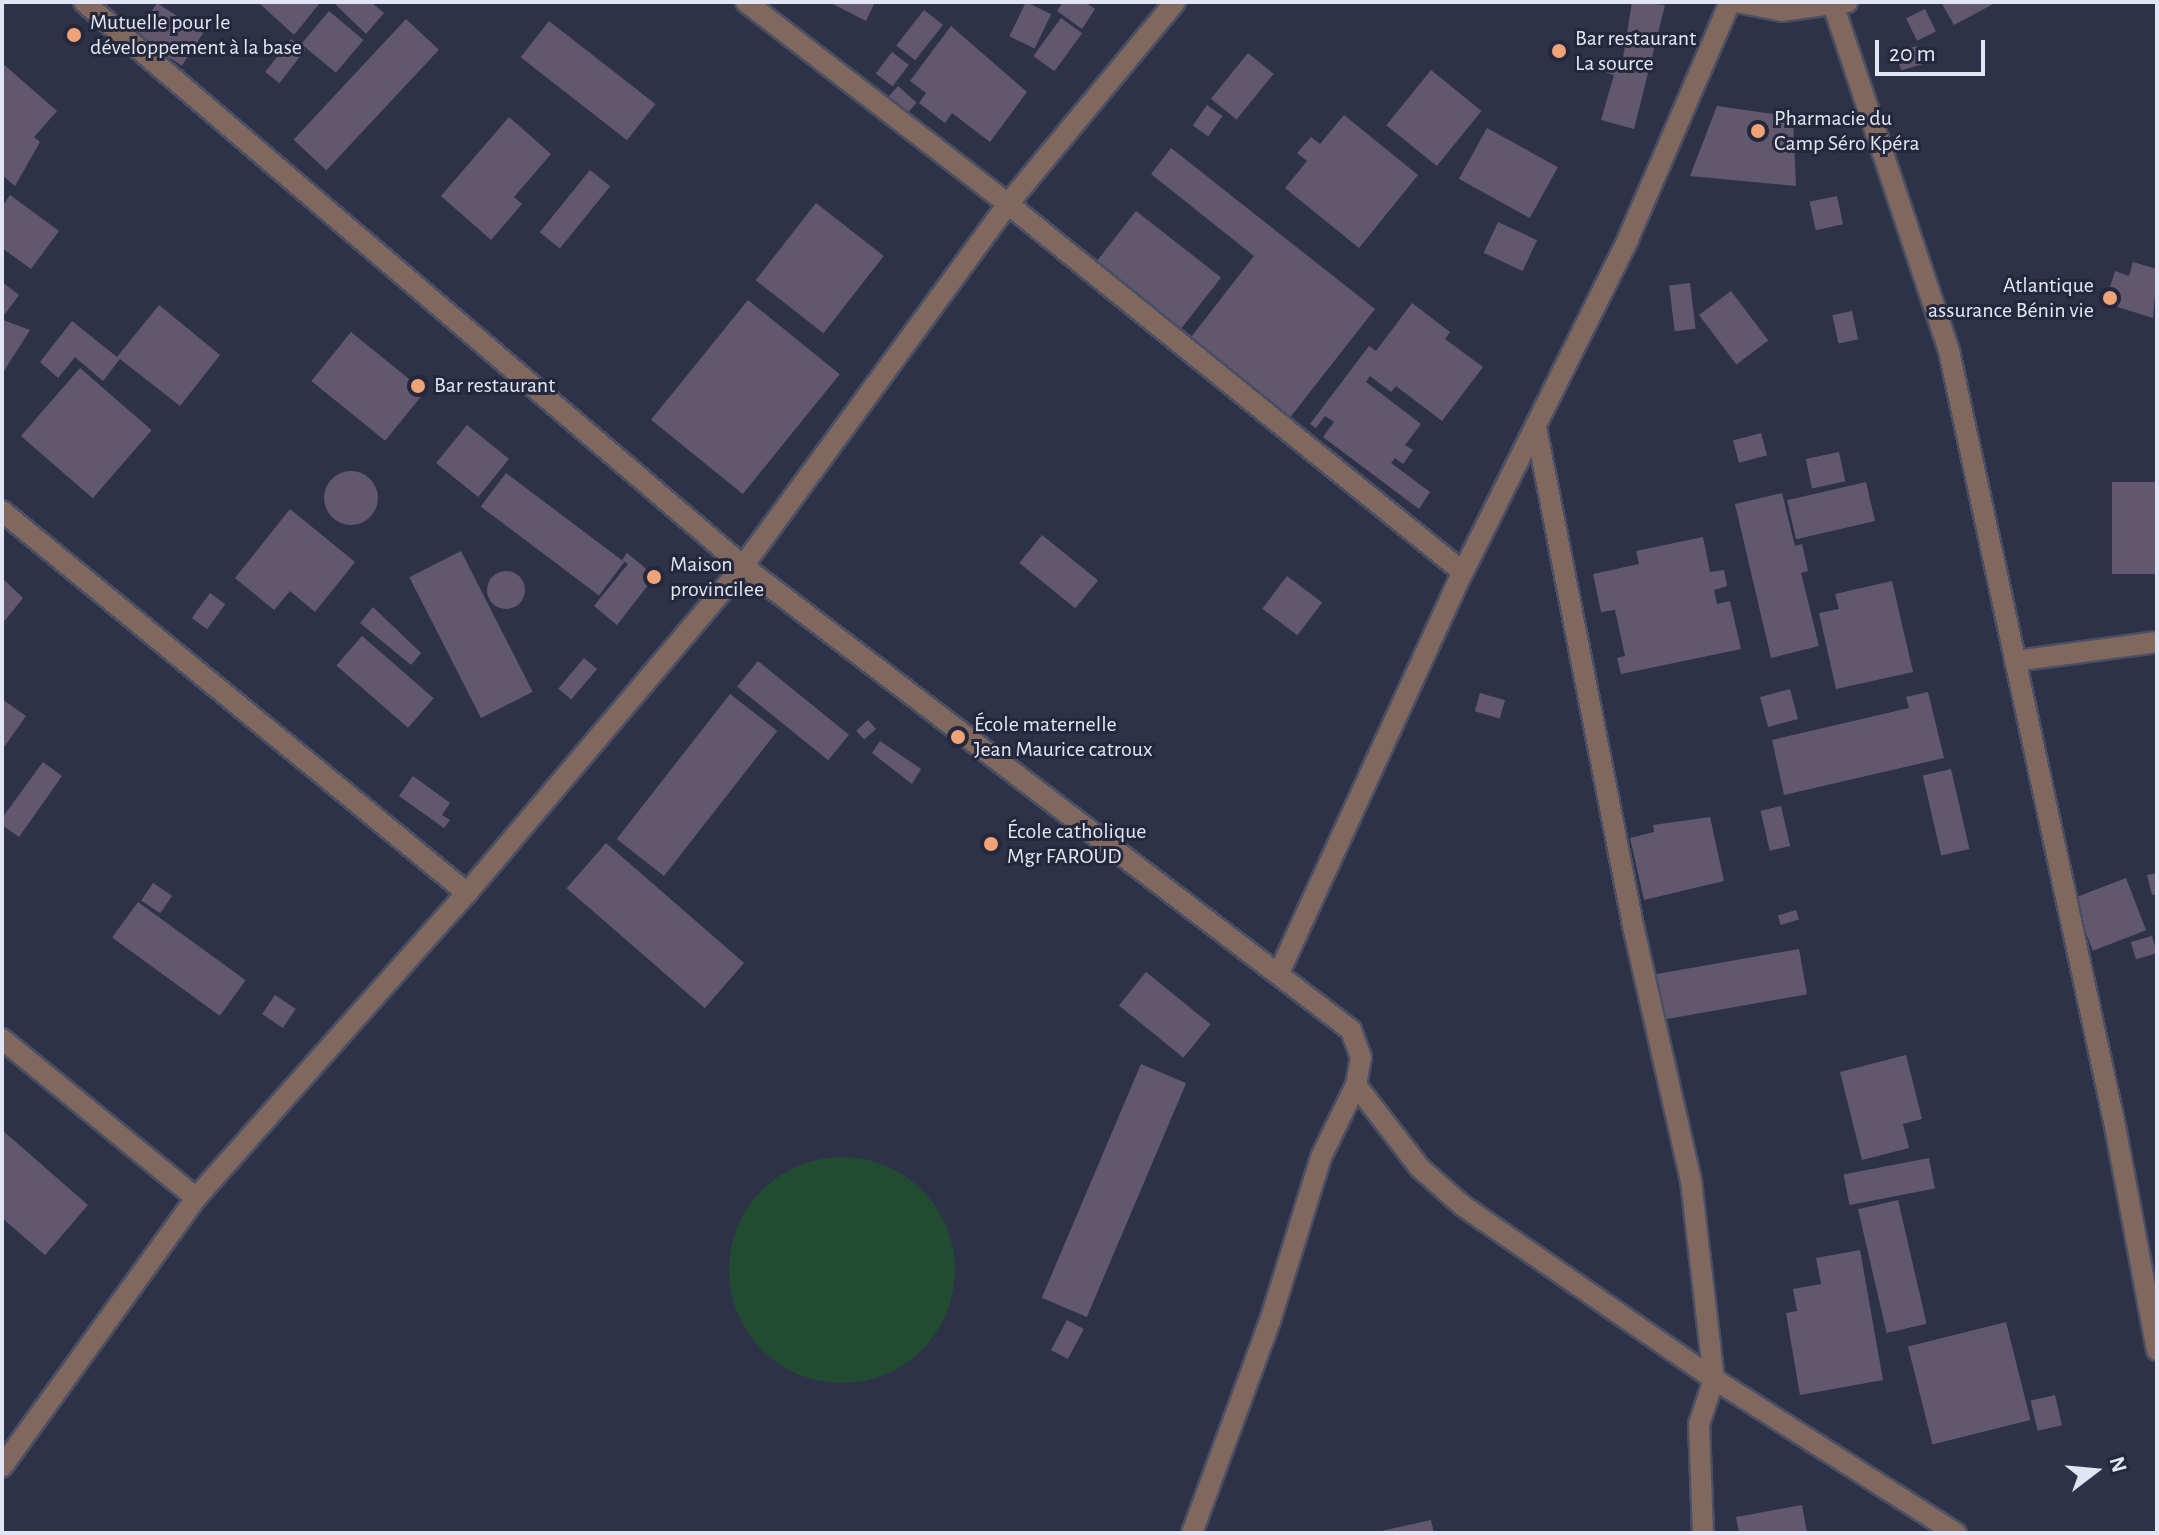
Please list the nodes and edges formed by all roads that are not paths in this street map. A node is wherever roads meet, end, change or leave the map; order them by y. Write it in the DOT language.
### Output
graph roads {
  1 [pos="84,2"];
  2 [pos="746,2"];
  3 [pos="1175,2"];
  4 [pos="1730,2"];
  5 [pos="1737,2"];
  6 [pos="1840,4"];
  7 [pos="1008,204"];
  8 [pos="1536,427"];
  9 [pos="2,511"];
  10 [pos="743,566"];
  11 [pos="1463,572"];
  12 [pos="2157,642"];
  13 [pos="2015,661"];
  14 [pos="467,893"];
  15 [pos="1279,973"];
  16 [pos="2,1039"];
  17 [pos="1356,1085"];
  18 [pos="196,1198"];
  19 [pos="2157,1350"];
  20 [pos="1714,1379"];
  21 [pos="2,1467"];
  22 [pos="1192,1533"];
  23 [pos="1703,1533"];
  24 [pos="1956,1533"];
  1 -- 10 [label="street"];
  2 -- 7 [label="street"];
  3 -- 7 [label="street"];
  4 -- 8 [label="street"];
  5 -- 6 [label="street"];
  6 -- 13 [label="street"];
  7 -- 10 [label="street"];
  7 -- 11 [label="street"];
  8 -- 11 [label="street"];
  8 -- 20 [label="street"];
  9 -- 14 [label="street"];
  10 -- 14 [label="street"];
  10 -- 15 [label="street"];
  11 -- 15 [label="street"];
  12 -- 13 [label="street"];
  13 -- 19 [label="street"];
  14 -- 18 [label="street"];
  15 -- 17 [label="street"];
  16 -- 18 [label="street"];
  17 -- 20 [label="street"];
  17 -- 22 [label="street"];
  18 -- 21 [label="street"];
  20 -- 23 [label="street"];
  20 -- 24 [label="street"];
}
